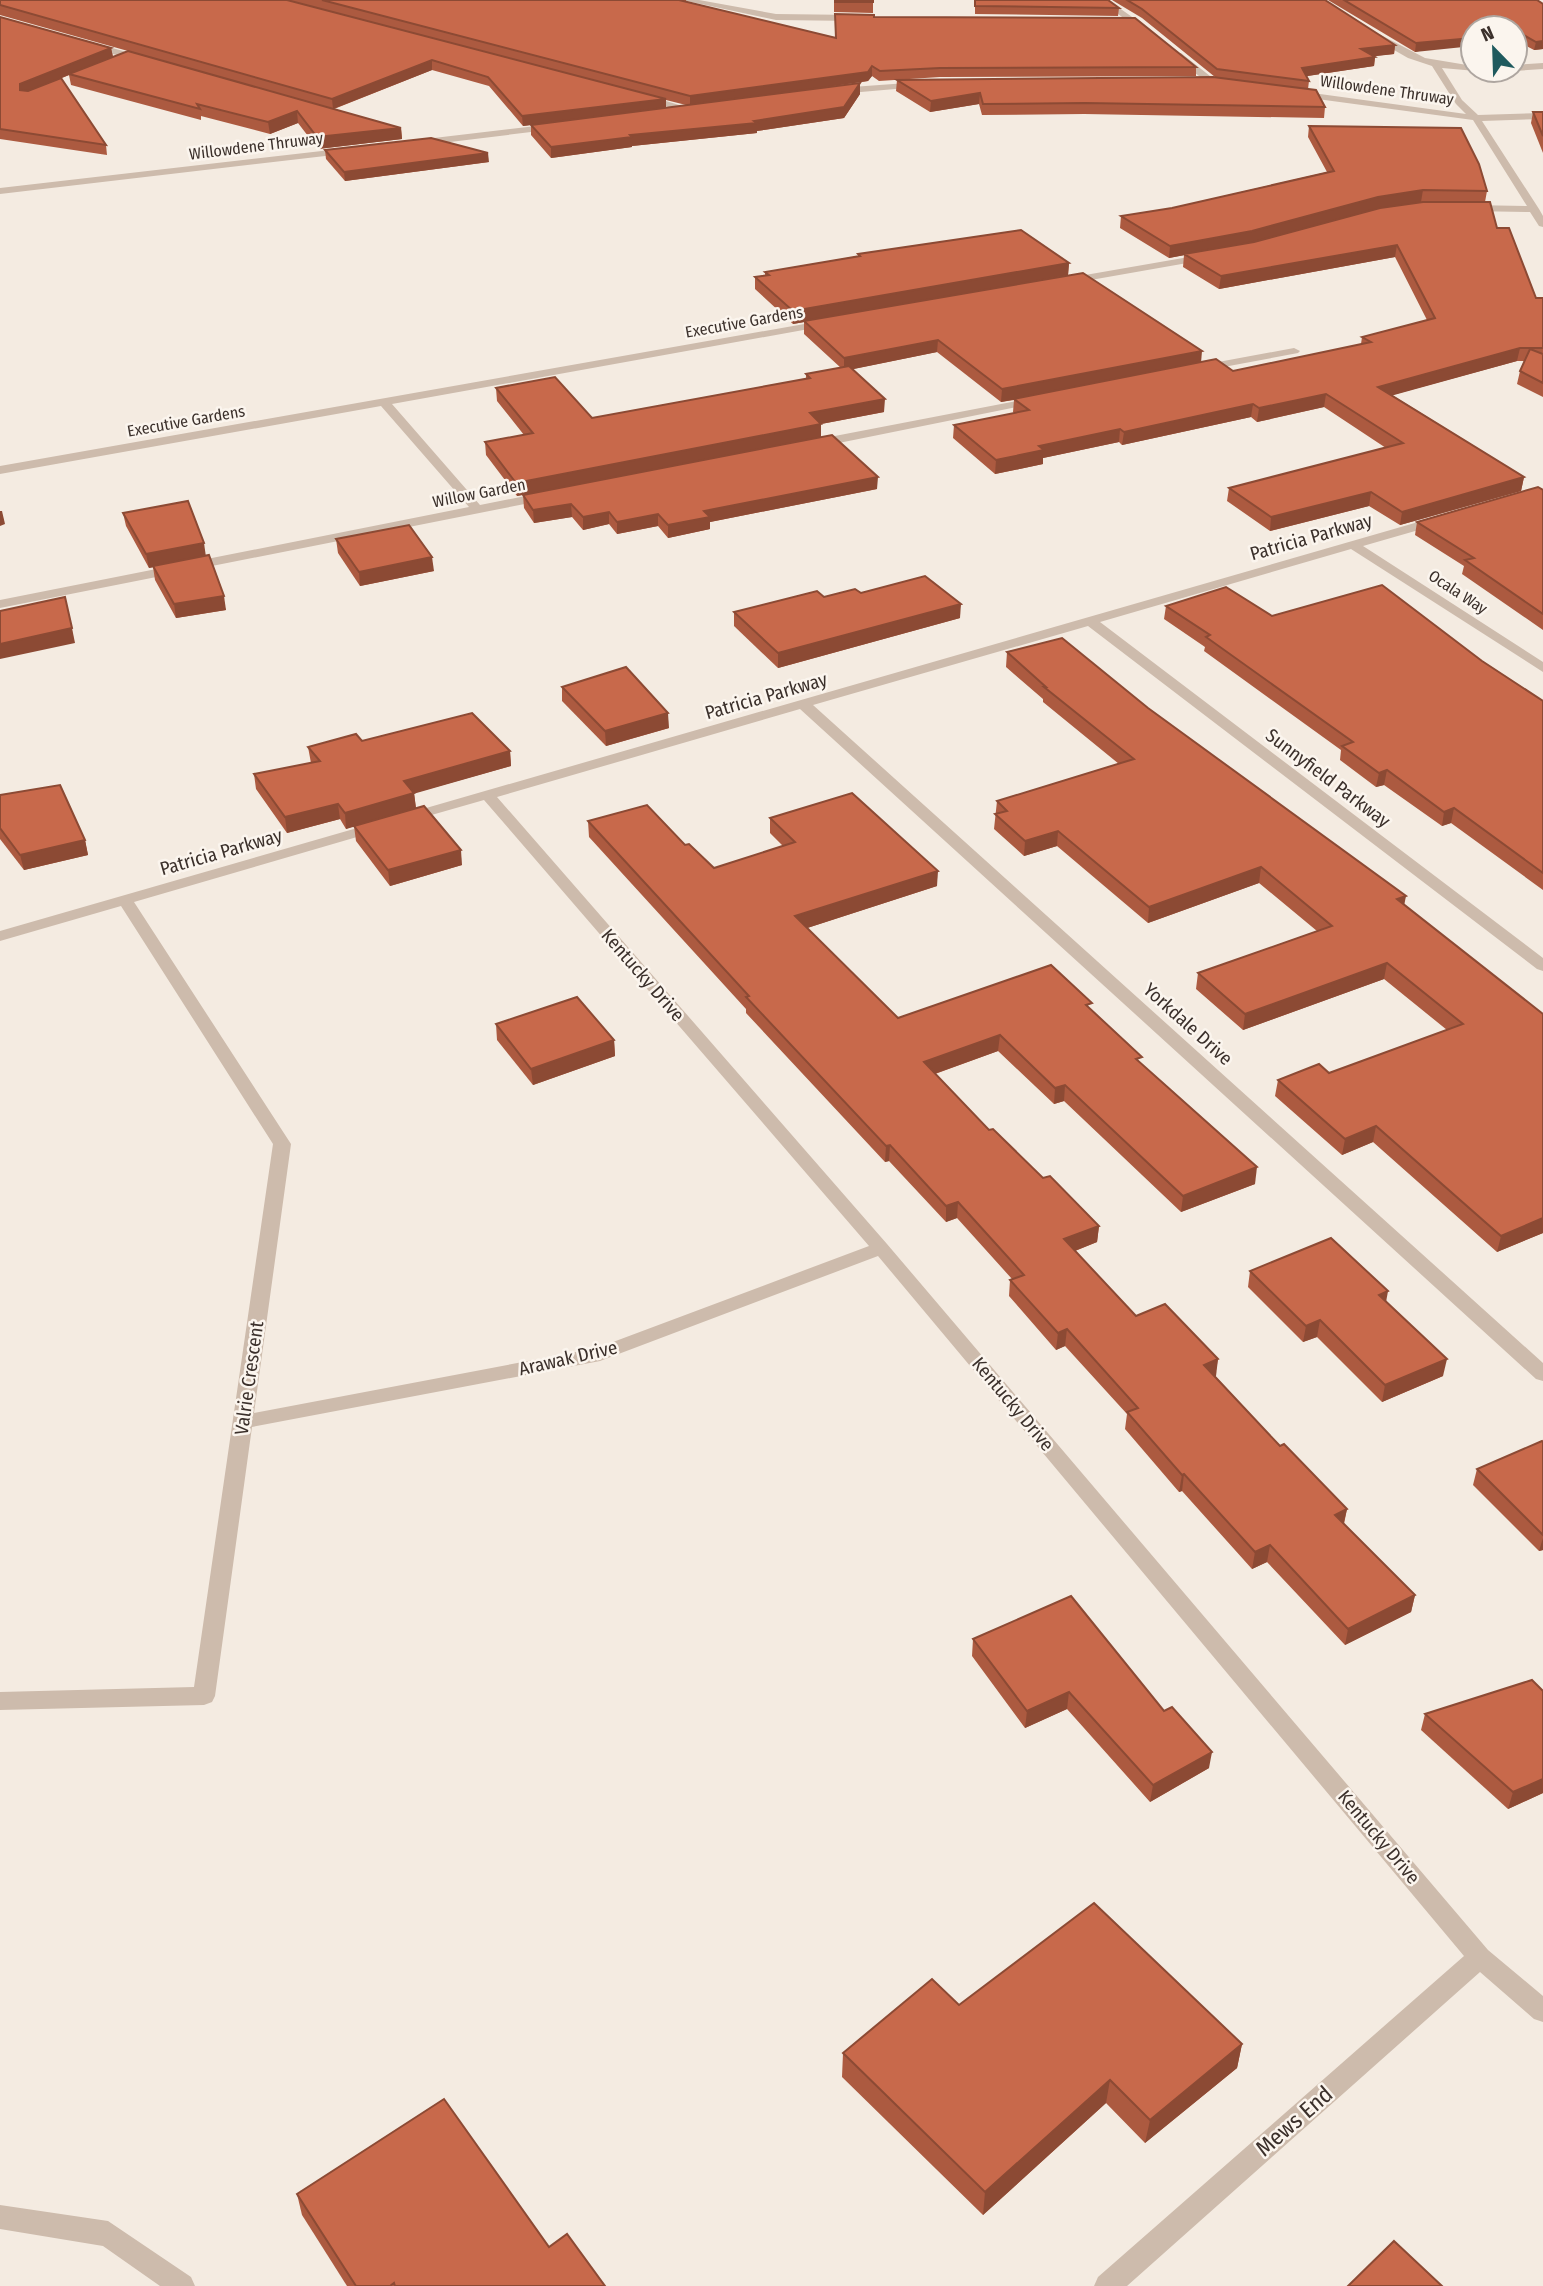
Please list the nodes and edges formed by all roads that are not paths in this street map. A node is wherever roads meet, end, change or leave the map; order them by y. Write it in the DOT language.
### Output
graph roads {
  1 [pos="686,0"];
  2 [pos="1102,0"];
  3 [pos="873,19"];
  4 [pos="1109,22"];
  5 [pos="1137,22"];
  6 [pos="1372,33"];
  7 [pos="1158,39"];
  8 [pos="79,41"];
  9 [pos="1169,48"];
  10 [pos="131,56"];
  11 [pos="118,61"];
  12 [pos="156,63"];
  13 [pos="1436,66"];
  14 [pos="1459,68"];
  15 [pos="1199,82"];
  16 [pos="1212,82"];
  17 [pos="928,83"];
  18 [pos="1226,84"];
  19 [pos="1282,92"];
  20 [pos="628,93"];
  21 [pos="827,93"];
  22 [pos="707,109"];
  23 [pos="694,111"];
  24 [pos="666,114"];
  25 [pos="1543,116"];
  26 [pos="1476,118"];
  27 [pos="570,125"];
  28 [pos="406,139"];
  29 [pos="365,149"];
  30 [pos="0,191"];
  31 [pos="1459,208"];
  32 [pos="1534,209"];
  33 [pos="1543,225"];
  34 [pos="1225,254"];
  35 [pos="1062,282"];
  36 [pos="845,320"];
  37 [pos="1294,351"];
  38 [pos="1185,372"];
  39 [pos="1049,398"];
  40 [pos="383,401"];
  41 [pos="804,446"];
  42 [pos="0,470"];
  43 [pos="559,493"];
  44 [pos="477,509"];
  45 [pos="1454,516"];
  46 [pos="1353,545"];
  47 [pos="0,604"];
  48 [pos="1090,621"];
  49 [pos="1543,668"];
  50 [pos="804,705"];
  51 [pos="486,794"];
  52 [pos="125,900"];
  53 [pos="0,936"];
  54 [pos="1543,966"];
  55 [pos="881,1248"];
  56 [pos="1543,1374"];
  57 [pos="242,1422"];
  58 [pos="0,1701"];
  59 [pos="1480,1957"];
  60 [pos="1543,2011"];
  61 [pos="0,2217"];
  62 [pos="182,2286"];
  63 [pos="1108,2286"];
  1 -- 3 [label="street"];
  2 -- 5 [label="street"];
  4 -- 5 [label="street"];
  5 -- 7 [label="street"];
  6 -- 13 [label="street, Willowdene Thruway"];
  8 -- 10 [label="street"];
  9 -- 16 [label="street"];
  10 -- 11 [label="street"];
  10 -- 12 [label="street"];
  13 -- 14 [label="street, Willowdene Thruway"];
  13 -- 26 [label="street, Willowdene Thruway"];
  15 -- 16 [label="street"];
  16 -- 18 [label="street"];
  17 -- 21 [label="street"];
  19 -- 26 [label="street, Willowdene Thruway"];
  20 -- 23 [label="street"];
  22 -- 23 [label="street"];
  23 -- 24 [label="street"];
  25 -- 26 [label="street, Willowdene Thruway"];
  26 -- 32 [label="street"];
  27 -- 28 [label="street"];
  29 -- 30 [label="street, Willowdene Thruway"];
  31 -- 32 [label="street"];
  32 -- 33 [label="street"];
  34 -- 35 [label="street"];
  36 -- 40 [label="street, Executive Gardens"];
  37 -- 38 [label="street"];
  39 -- 41 [label="street"];
  40 -- 42 [label="street, Executive Gardens"];
  40 -- 44 [label="street"];
  43 -- 44 [label="street, Willow Garden"];
  44 -- 47 [label="street, Willow Garden"];
  45 -- 46 [label="street, Patricia Parkway"];
  46 -- 48 [label="street, Patricia Parkway"];
  46 -- 49 [label="street, Ocala Way"];
  48 -- 50 [label="street, Patricia Parkway"];
  48 -- 54 [label="street, Sunnyfield Parkway"];
  50 -- 51 [label="street, Patricia Parkway"];
  50 -- 56 [label="street, Yorkdale Drive"];
  51 -- 52 [label="street, Patricia Parkway"];
  51 -- 55 [label="street, Kentucky Drive"];
  52 -- 53 [label="street, Patricia Parkway"];
  52 -- 57 [label="street, Valrie Crescent"];
  55 -- 57 [label="street, Arawak Drive"];
  55 -- 59 [label="street, Kentucky Drive"];
  57 -- 58 [label="street, Valrie Crescent"];
  59 -- 60 [label="street, Kentucky Drive"];
  59 -- 63 [label="street, Mews End"];
  61 -- 62 [label="street"];
}
